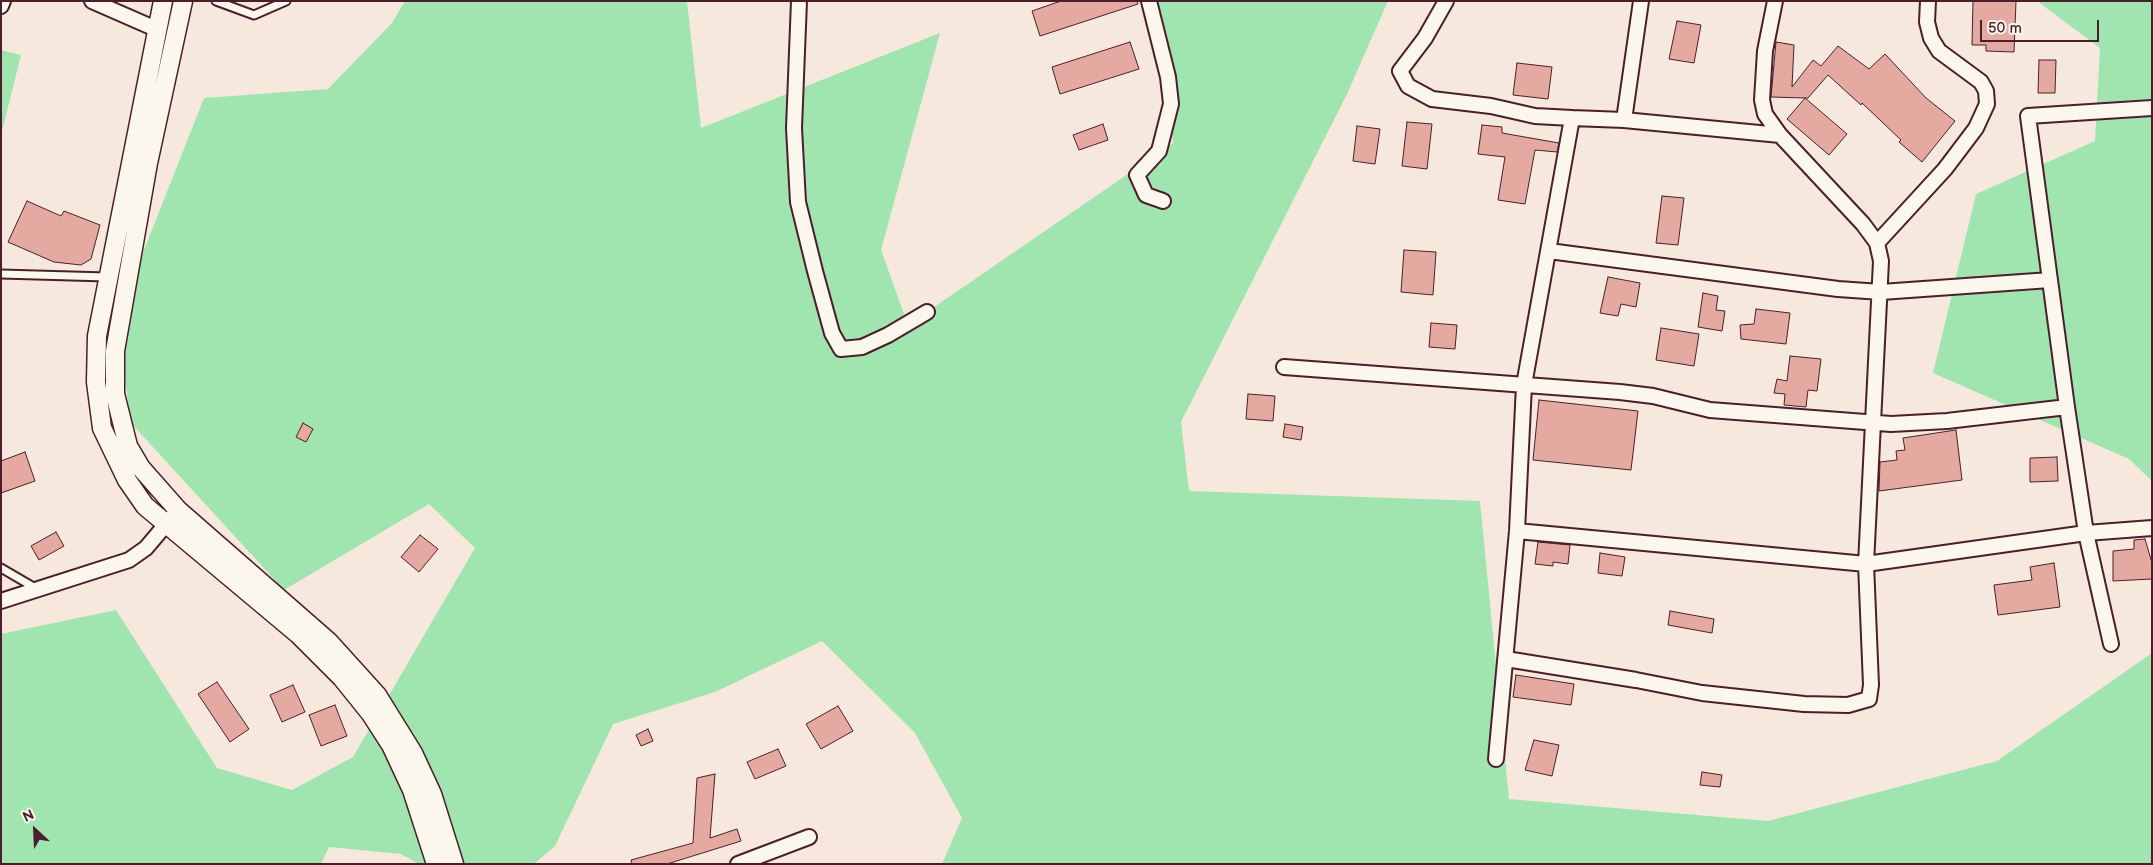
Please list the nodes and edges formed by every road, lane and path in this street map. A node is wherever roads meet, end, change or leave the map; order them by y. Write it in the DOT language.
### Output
graph roads {
  1 [pos="4,1"];
  2 [pos="92,1"];
  3 [pos="163,1"];
  4 [pos="183,1"];
  5 [pos="216,1"];
  6 [pos="286,1"];
  7 [pos="799,1"];
  8 [pos="1149,1"];
  9 [pos="1446,1"];
  10 [pos="1642,1"];
  11 [pos="1774,1"];
  12 [pos="1928,1"];
  13 [pos="1,6"];
  14 [pos="156,29"];
  15 [pos="2152,108"];
  16 [pos="1572,118"];
  17 [pos="1624,120"];
  18 [pos="1780,135"];
  19 [pos="1164,201"];
  20 [pos="1877,243"];
  21 [pos="1550,251"];
  22 [pos="1,274"];
  23 [pos="108,277"];
  24 [pos="2050,280"];
  25 [pos="1881,292"];
  26 [pos="927,312"];
  27 [pos="1284,367"];
  28 [pos="1524,385"];
  29 [pos="2066,408"];
  30 [pos="1873,422"];
  31 [pos="178,510"];
  32 [pos="166,524"];
  33 [pos="2152,528"];
  34 [pos="1517,531"];
  35 [pos="2086,533"];
  36 [pos="1866,564"];
  37 [pos="1,568"];
  38 [pos="37,589"];
  39 [pos="1,601"];
  40 [pos="2112,644"];
  41 [pos="1506,659"];
  42 [pos="1496,760"];
  43 [pos="809,837"];
  44 [pos="436,864"];
  45 [pos="454,864"];
  46 [pos="738,864"];
  1 -- 13 [label="street"];
  2 -- 14 [label="street"];
  3 -- 14 [label="street"];
  4 -- 31 [label="street"];
  5 -- 6 [label="lane"];
  7 -- 26 [label="street"];
  8 -- 19 [label="street"];
  9 -- 16 [label="street"];
  10 -- 17 [label="street"];
  11 -- 18 [label="street"];
  12 -- 20 [label="street"];
  14 -- 23 [label="street"];
  15 -- 24 [label="street"];
  16 -- 17 [label="street"];
  16 -- 21 [label="street"];
  17 -- 18 [label="street"];
  18 -- 20 [label="street"];
  20 -- 25 [label="street"];
  21 -- 25 [label="street"];
  21 -- 28 [label="street"];
  22 -- 23 [label="lane"];
  23 -- 32 [label="street"];
  24 -- 25 [label="street"];
  24 -- 29 [label="street"];
  25 -- 30 [label="street"];
  27 -- 28 [label="street"];
  28 -- 30 [label="street"];
  28 -- 34 [label="street"];
  29 -- 30 [label="street"];
  29 -- 35 [label="street"];
  30 -- 36 [label="street"];
  31 -- 32 [label="street"];
  31 -- 45 [label="street"];
  32 -- 38 [label="street"];
  32 -- 44 [label="street"];
  33 -- 35 [label="street"];
  34 -- 36 [label="street"];
  34 -- 41 [label="street"];
  35 -- 36 [label="street"];
  35 -- 40 [label="street"];
  36 -- 41 [label="street"];
  37 -- 38 [label="lane"];
  38 -- 39 [label="street"];
  41 -- 42 [label="street"];
  43 -- 46 [label="street"];
}
